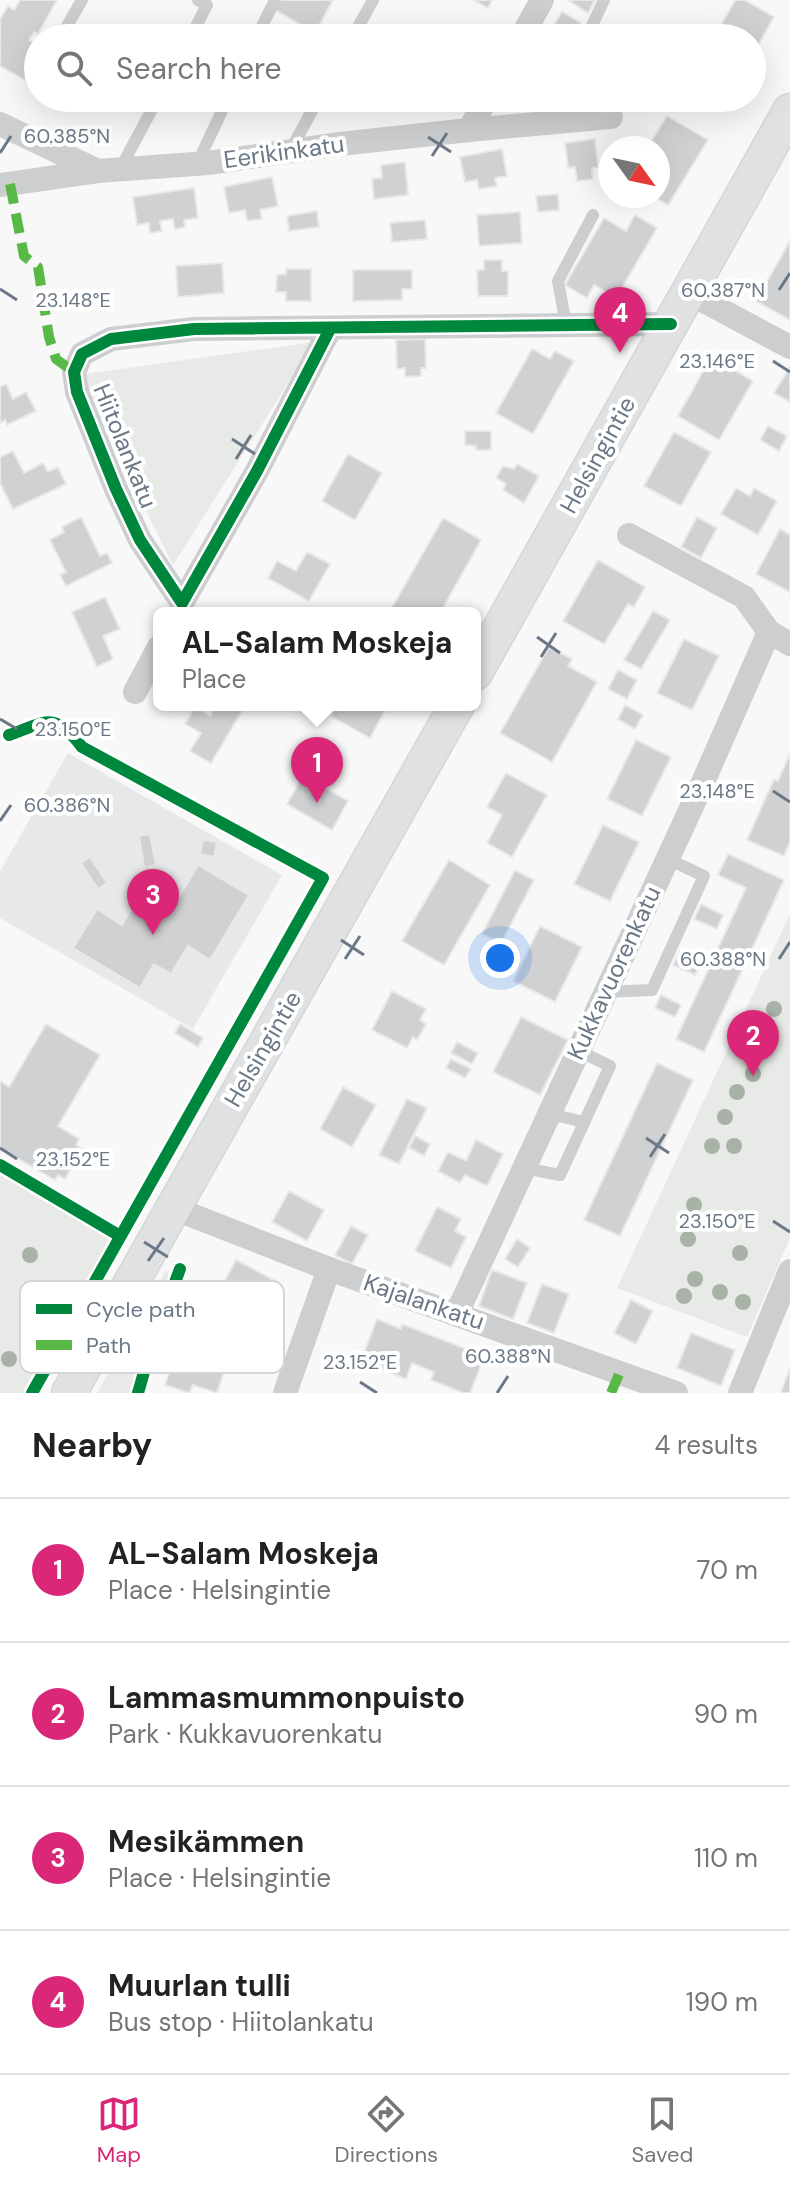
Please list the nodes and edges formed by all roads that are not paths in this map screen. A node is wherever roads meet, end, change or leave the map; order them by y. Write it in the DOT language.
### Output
graph roads {
  1 [pos="82,0"];
  2 [pos="198,0"];
  3 [pos="275,0"];
  4 [pos="373,0"];
  5 [pos="542,0"];
  6 [pos="604,0"];
  7 [pos="68,24"];
  8 [pos="197,24"];
  9 [pos="263,24"];
  10 [pos="360,24"];
  11 [pos="529,24"];
  12 [pos="593,24"];
  13 [pos="148,112"];
  14 [pos="221,112"];
  15 [pos="311,112"];
  16 [pos="479,112"];
  17 [pos="565,112"];
  18 [pos="592,112"];
  19 [pos="789,116"];
  20 [pos="611,117"];
  21 [pos="0,124"];
  22 [pos="469,130"];
  23 [pos="290,151"];
  24 [pos="197,164"];
  25 [pos="109,170"];
  26 [pos="0,185"];
  27 [pos="593,215"];
  28 [pos="689,293"];
  29 [pos="671,324"];
  30 [pos="566,325"];
  31 [pos="330,329"];
  32 [pos="790,347"];
  33 [pos="629,535"];
  34 [pos="178,607"];
  35 [pos="180,607"];
  36 [pos="779,638"];
  37 [pos="153,658"];
  38 [pos="481,662"];
  39 [pos="135,692"];
  40 [pos="454,711"];
  41 [pos="668,859"];
  42 [pos="606,992"];
  43 [pos="579,1051"];
  44 [pos="550,1114"];
  45 [pos="584,1122"];
  46 [pos="524,1168"];
  47 [pos="173,1208"];
  48 [pos="329,1269"];
  49 [pos="790,1271"];
  50 [pos="132,1281"];
  51 [pos="457,1313"];
  52 [pos="80,1373"];
  53 [pos="69,1393"];
  54 [pos="285,1393"];
  55 [pos="676,1393"];
  56 [pos="740,1393"];
  1 -- 7 [label="lane"];
  2 -- 8 [label="lane"];
  3 -- 9 [label="lane"];
  4 -- 10 [label="lane"];
  5 -- 11 [label="street"];
  6 -- 12 [label="lane"];
  13 -- 25 [label="lane"];
  14 -- 24 [label="lane"];
  15 -- 23 [label="lane"];
  16 -- 22 [label="street"];
  17 -- 22 [label="street, Eerikinkatu"];
  18 -- 20 [label="street, Eerikinkatu"];
  19 -- 28 [label="main road, Helsingintie"];
  21 -- 25 [label="street, Eerikinkatu"];
  22 -- 23 [label="street, Eerikinkatu"];
  23 -- 24 [label="street, Eerikinkatu"];
  24 -- 25 [label="street, Eerikinkatu"];
  25 -- 26 [label="street, Eerikinkatu"];
  27 -- 30 [label="lane"];
  28 -- 29 [label="main road, Helsingintie"];
  28 -- 32 [label="street"];
  29 -- 30 [label="street, Hiitolankatu"];
  29 -- 38 [label="main road, Helsingintie"];
  30 -- 31 [label="street, Hiitolankatu"];
  31 -- 34 [label="street, Hiitolankatu"];
  31 -- 35 [label="street, Hiitolankatu"];
  33 -- 36 [label="street"];
  36 -- 41 [label="street, Kukkavuorenkatu"];
  37 -- 39 [label="street"];
  40 -- 47 [label="main road, Helsingintie"];
  41 -- 42 [label="street, Kukkavuorenkatu"];
  41 -- 42 [label="lane"];
  42 -- 43 [label="street, Kukkavuorenkatu"];
  43 -- 44 [label="street, Kukkavuorenkatu"];
  43 -- 45 [label="lane"];
  44 -- 45 [label="lane"];
  44 -- 46 [label="street, Kukkavuorenkatu"];
  45 -- 46 [label="lane"];
  46 -- 51 [label="street, Kukkavuorenkatu"];
  47 -- 48 [label="street, Kajalankatu"];
  47 -- 50 [label="main road, Helsingintie"];
  48 -- 51 [label="street, Kajalankatu"];
  48 -- 54 [label="street"];
  49 -- 56 [label="street"];
  51 -- 55 [label="street, Kajalankatu"];
  52 -- 53 [label="main road, Helsingintie"];
}
